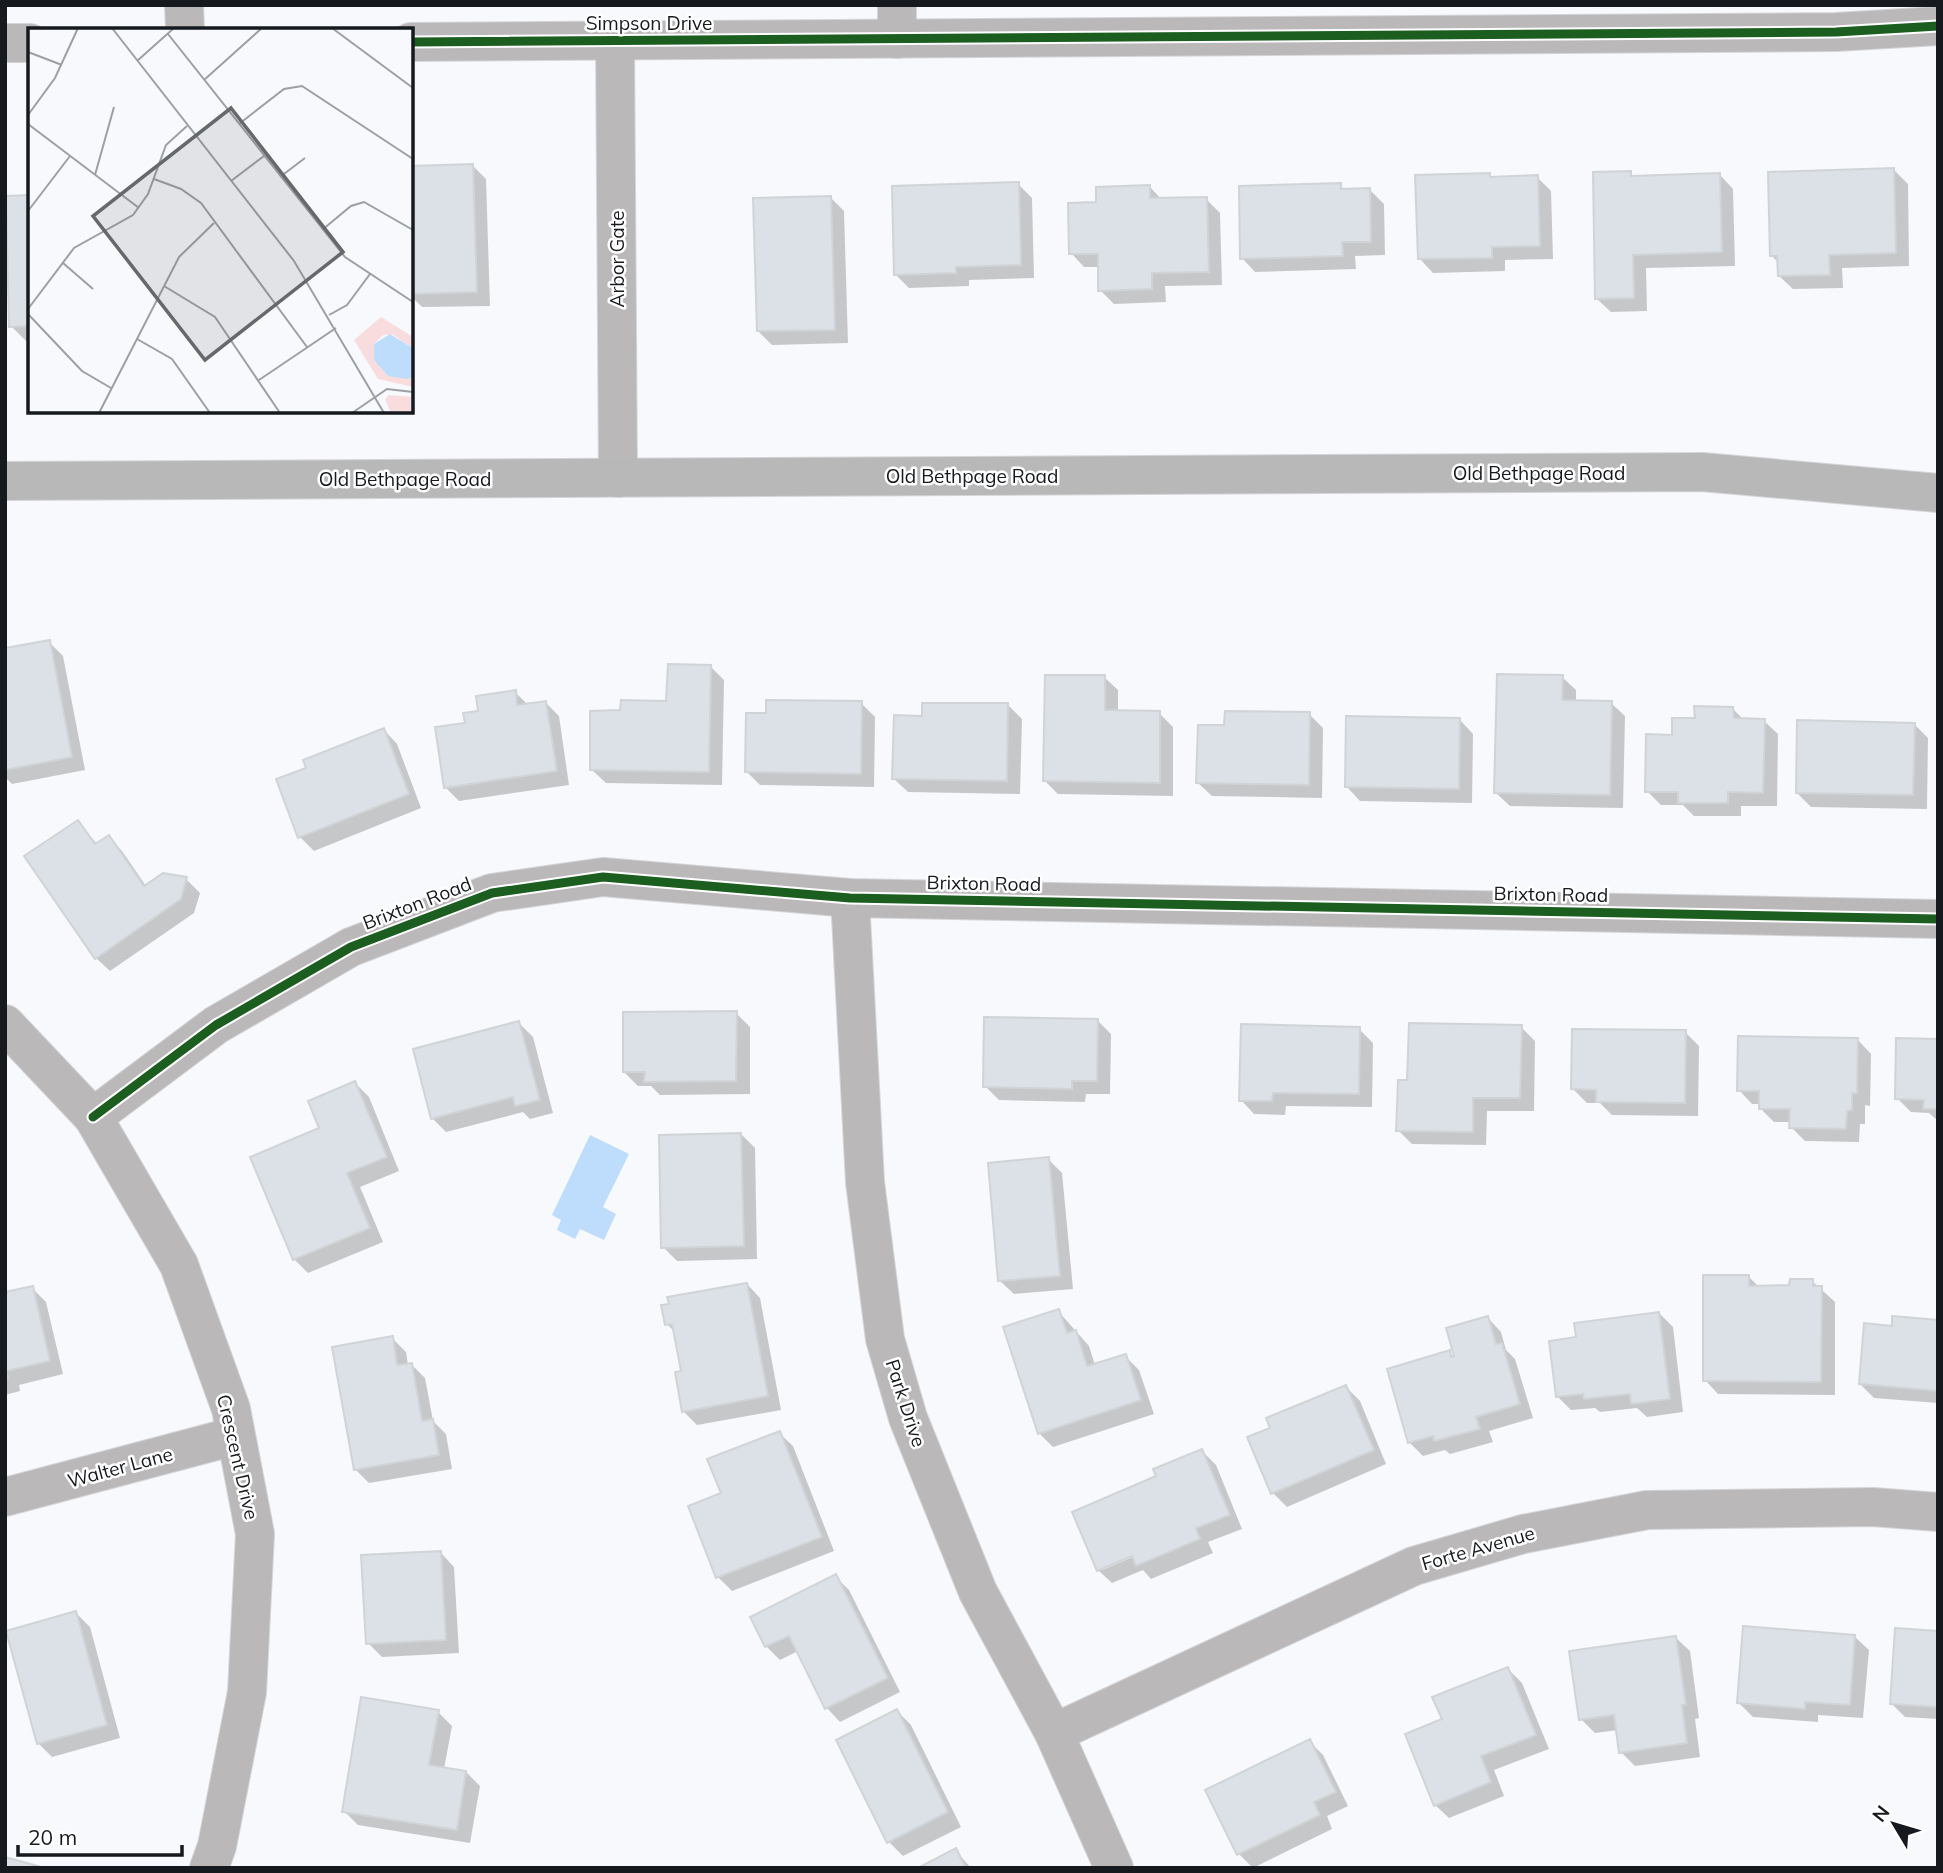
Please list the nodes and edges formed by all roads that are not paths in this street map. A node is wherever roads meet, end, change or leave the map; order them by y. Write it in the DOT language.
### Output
graph roads {
  1 [pos="184,5"];
  2 [pos="1622,20"];
  3 [pos="897,22"];
  4 [pos="1938,26"];
  5 [pos="185,28"];
  6 [pos="615,40"];
  7 [pos="413,42"];
  8 [pos="5,43"];
  9 [pos="28,43"];
  10 [pos="618,478"];
  11 [pos="5,481"];
  12 [pos="1938,493"];
  13 [pos="850,898"];
  14 [pos="1938,919"];
  15 [pos="5,1024"];
  16 [pos="93,1117"];
  17 [pos="236,1436"];
  18 [pos="5,1497"];
  19 [pos="1938,1512"];
  20 [pos="1054,1732"];
  21 [pos="209,1868"];
  22 [pos="1114,1868"];
  1 -- 5 [label="street"];
  2 -- 3 [label="street, Simpson Drive"];
  2 -- 4 [label="street, Simpson Drive"];
  3 -- 6 [label="street, Simpson Drive"];
  6 -- 7 [label="street, Simpson Drive"];
  6 -- 10 [label="street, Arbor Gate"];
  8 -- 9 [label="street"];
  10 -- 11 [label="main road, Old Bethpage Road"];
  10 -- 12 [label="main road, Old Bethpage Road"];
  13 -- 14 [label="street, Brixton Road"];
  13 -- 16 [label="street, Brixton Road"];
  13 -- 20 [label="street, Park Drive"];
  15 -- 16 [label="street, Crescent Drive"];
  16 -- 17 [label="street, Crescent Drive"];
  17 -- 18 [label="street, Walter Lane"];
  17 -- 21 [label="street, Crescent Drive"];
  19 -- 20 [label="street, Forte Avenue"];
  20 -- 22 [label="street, Park Drive"];
}
